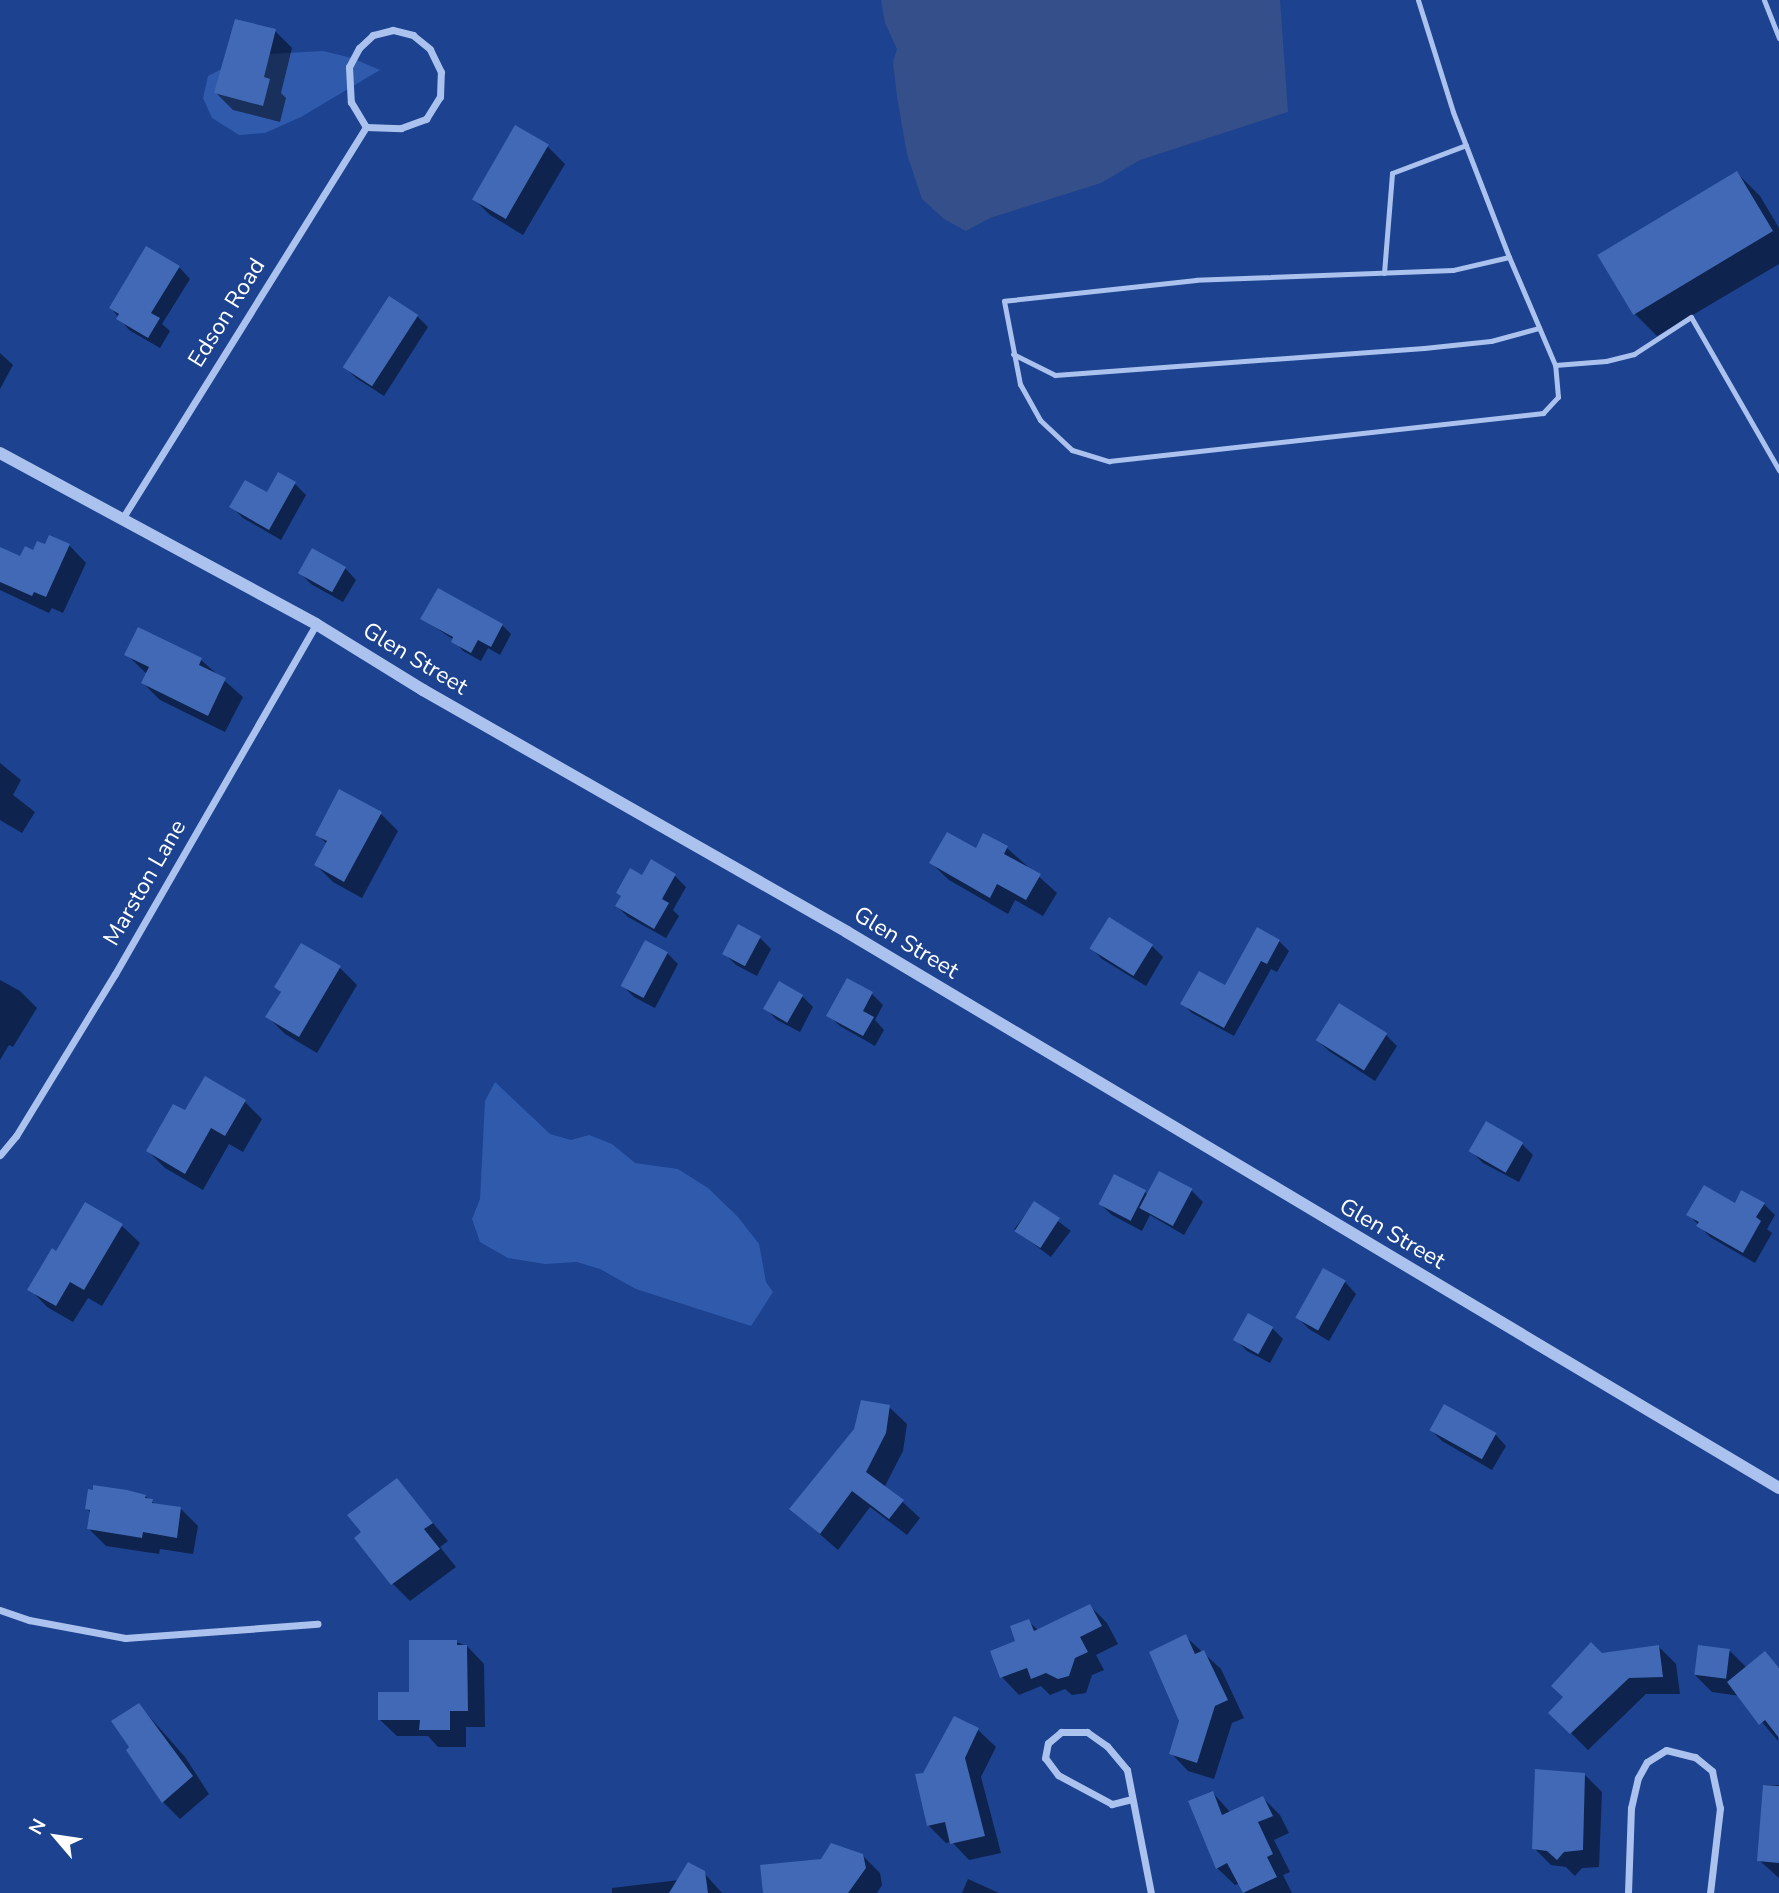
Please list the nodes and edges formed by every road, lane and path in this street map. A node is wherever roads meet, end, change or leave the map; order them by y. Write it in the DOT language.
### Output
graph roads {
  1 [pos="1418,0"];
  2 [pos="1764,0"];
  3 [pos="1779,38"];
  4 [pos="366,127"];
  5 [pos="1466,145"];
  6 [pos="1509,257"];
  7 [pos="1384,272"];
  8 [pos="1539,328"];
  9 [pos="1013,354"];
  10 [pos="1555,365"];
  11 [pos="0,453"];
  12 [pos="1779,470"];
  13 [pos="122,519"];
  14 [pos="316,624"];
  15 [pos="0,1155"];
  16 [pos="1779,1488"];
  17 [pos="0,1610"];
  18 [pos="317,1624"];
  19 [pos="1132,1799"];
  20 [pos="1151,1893"];
  21 [pos="1628,1893"];
  22 [pos="1710,1893"];
  1 -- 5 [label="lane"];
  2 -- 3 [label="lane"];
  4 -- 4 [label="street"];
  4 -- 13 [label="street, Edson Road"];
  5 -- 6 [label="lane"];
  5 -- 7 [label="lane"];
  6 -- 7 [label="lane"];
  6 -- 8 [label="lane"];
  7 -- 9 [label="lane"];
  8 -- 9 [label="lane"];
  8 -- 10 [label="lane"];
  9 -- 10 [label="lane"];
  10 -- 12 [label="lane"];
  11 -- 13 [label="street, Glen Street"];
  13 -- 14 [label="street, Glen Street"];
  14 -- 15 [label="street, Marston Lane"];
  14 -- 16 [label="street, Glen Street"];
  17 -- 18 [label="street"];
  19 -- 19 [label="street"];
  19 -- 20 [label="street"];
  21 -- 22 [label="street"];
}
